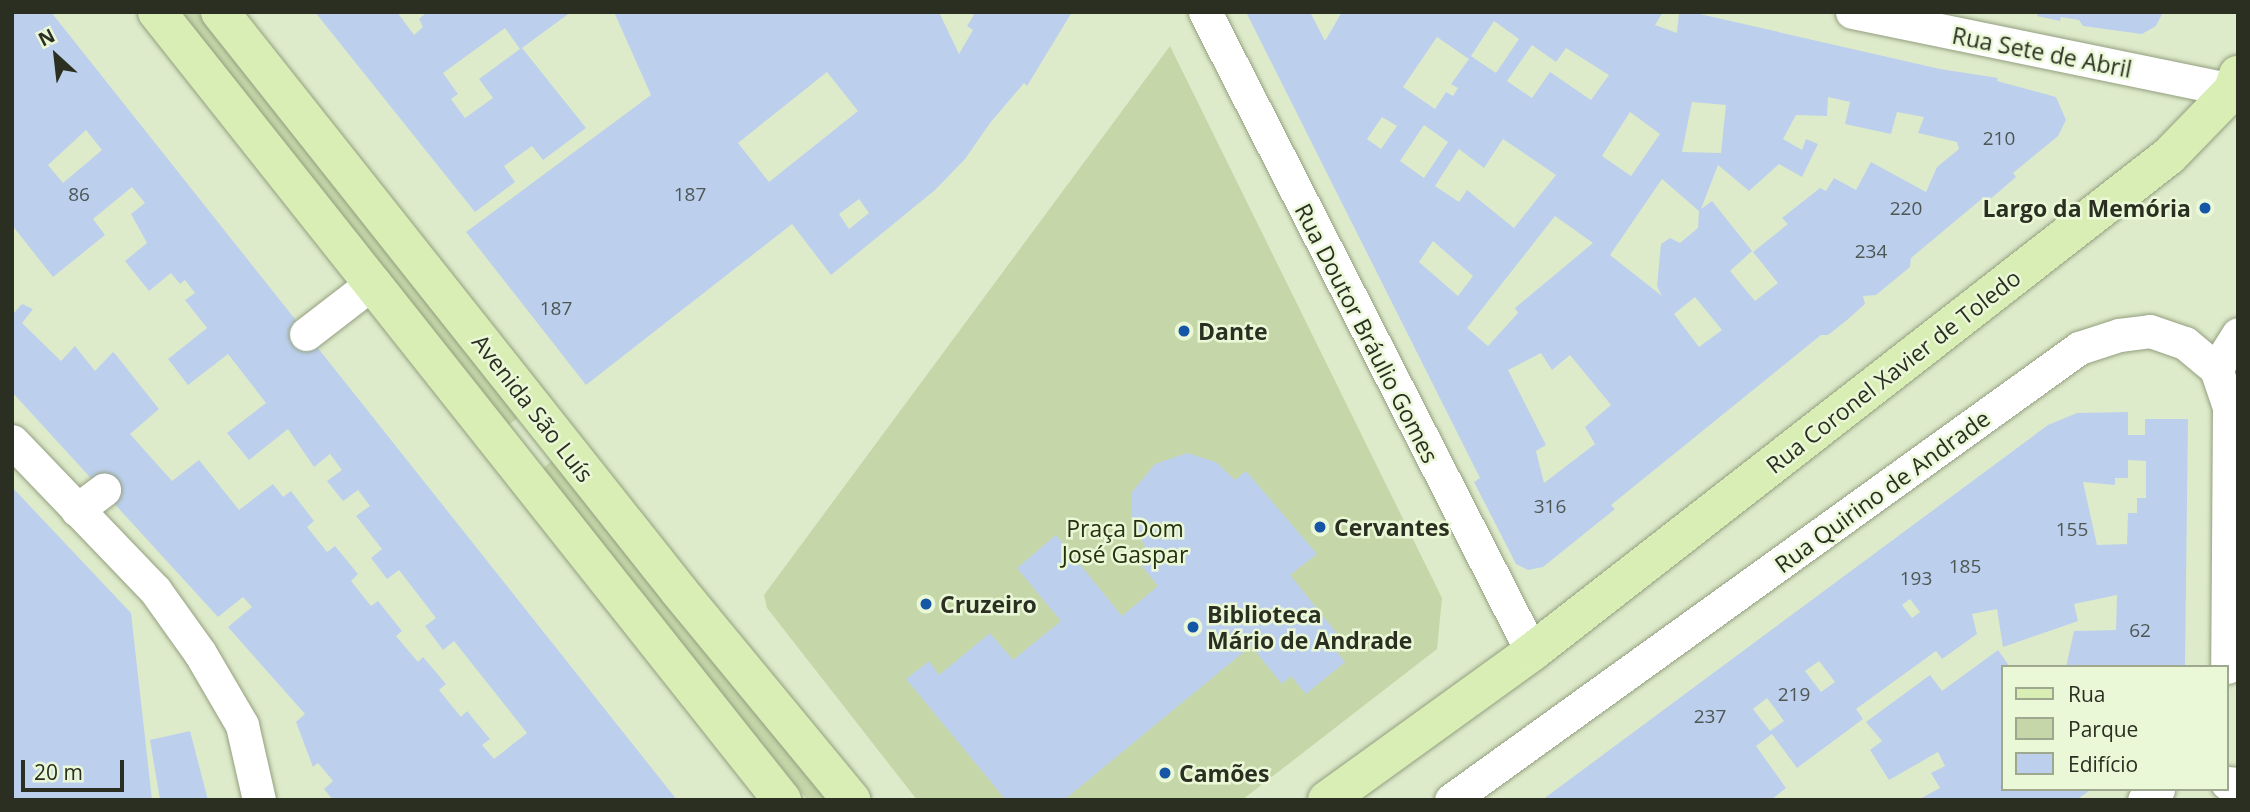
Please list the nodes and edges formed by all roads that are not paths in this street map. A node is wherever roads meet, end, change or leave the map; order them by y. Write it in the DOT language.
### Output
graph roads {
  1 [pos="157,12"];
  2 [pos="220,12"];
  3 [pos="1205,12"];
  4 [pos="1852,12"];
  5 [pos="2236,82"];
  6 [pos="371,284"];
  7 [pos="306,334"];
  8 [pos="2238,334"];
  9 [pos="2210,364"];
  10 [pos="12,441"];
  11 [pos="104,489"];
  12 [pos="77,510"];
  13 [pos="1532,652"];
  14 [pos="2227,665"];
  15 [pos="259,800"];
  16 [pos="782,800"];
  17 [pos="851,800"];
  18 [pos="1327,800"];
  19 [pos="1451,800"];
  1 -- 6 [label="main road"];
  2 -- 17 [label="main road, Avenida São Luís"];
  3 -- 13 [label="street, Rua Doutor Bráulio Gomes"];
  4 -- 5 [label="street, Rua Sete de Abril"];
  5 -- 13 [label="main road, Rua Coronel Xavier de Toledo"];
  6 -- 7 [label="street"];
  6 -- 16 [label="main road"];
  8 -- 9 [label="street"];
  9 -- 14 [label="street"];
  9 -- 19 [label="street, Rua Quirino de Andrade"];
  10 -- 12 [label="street"];
  11 -- 12 [label="street"];
  12 -- 15 [label="street"];
  13 -- 18 [label="main road, Rua Coronel Xavier de Toledo"];
}
